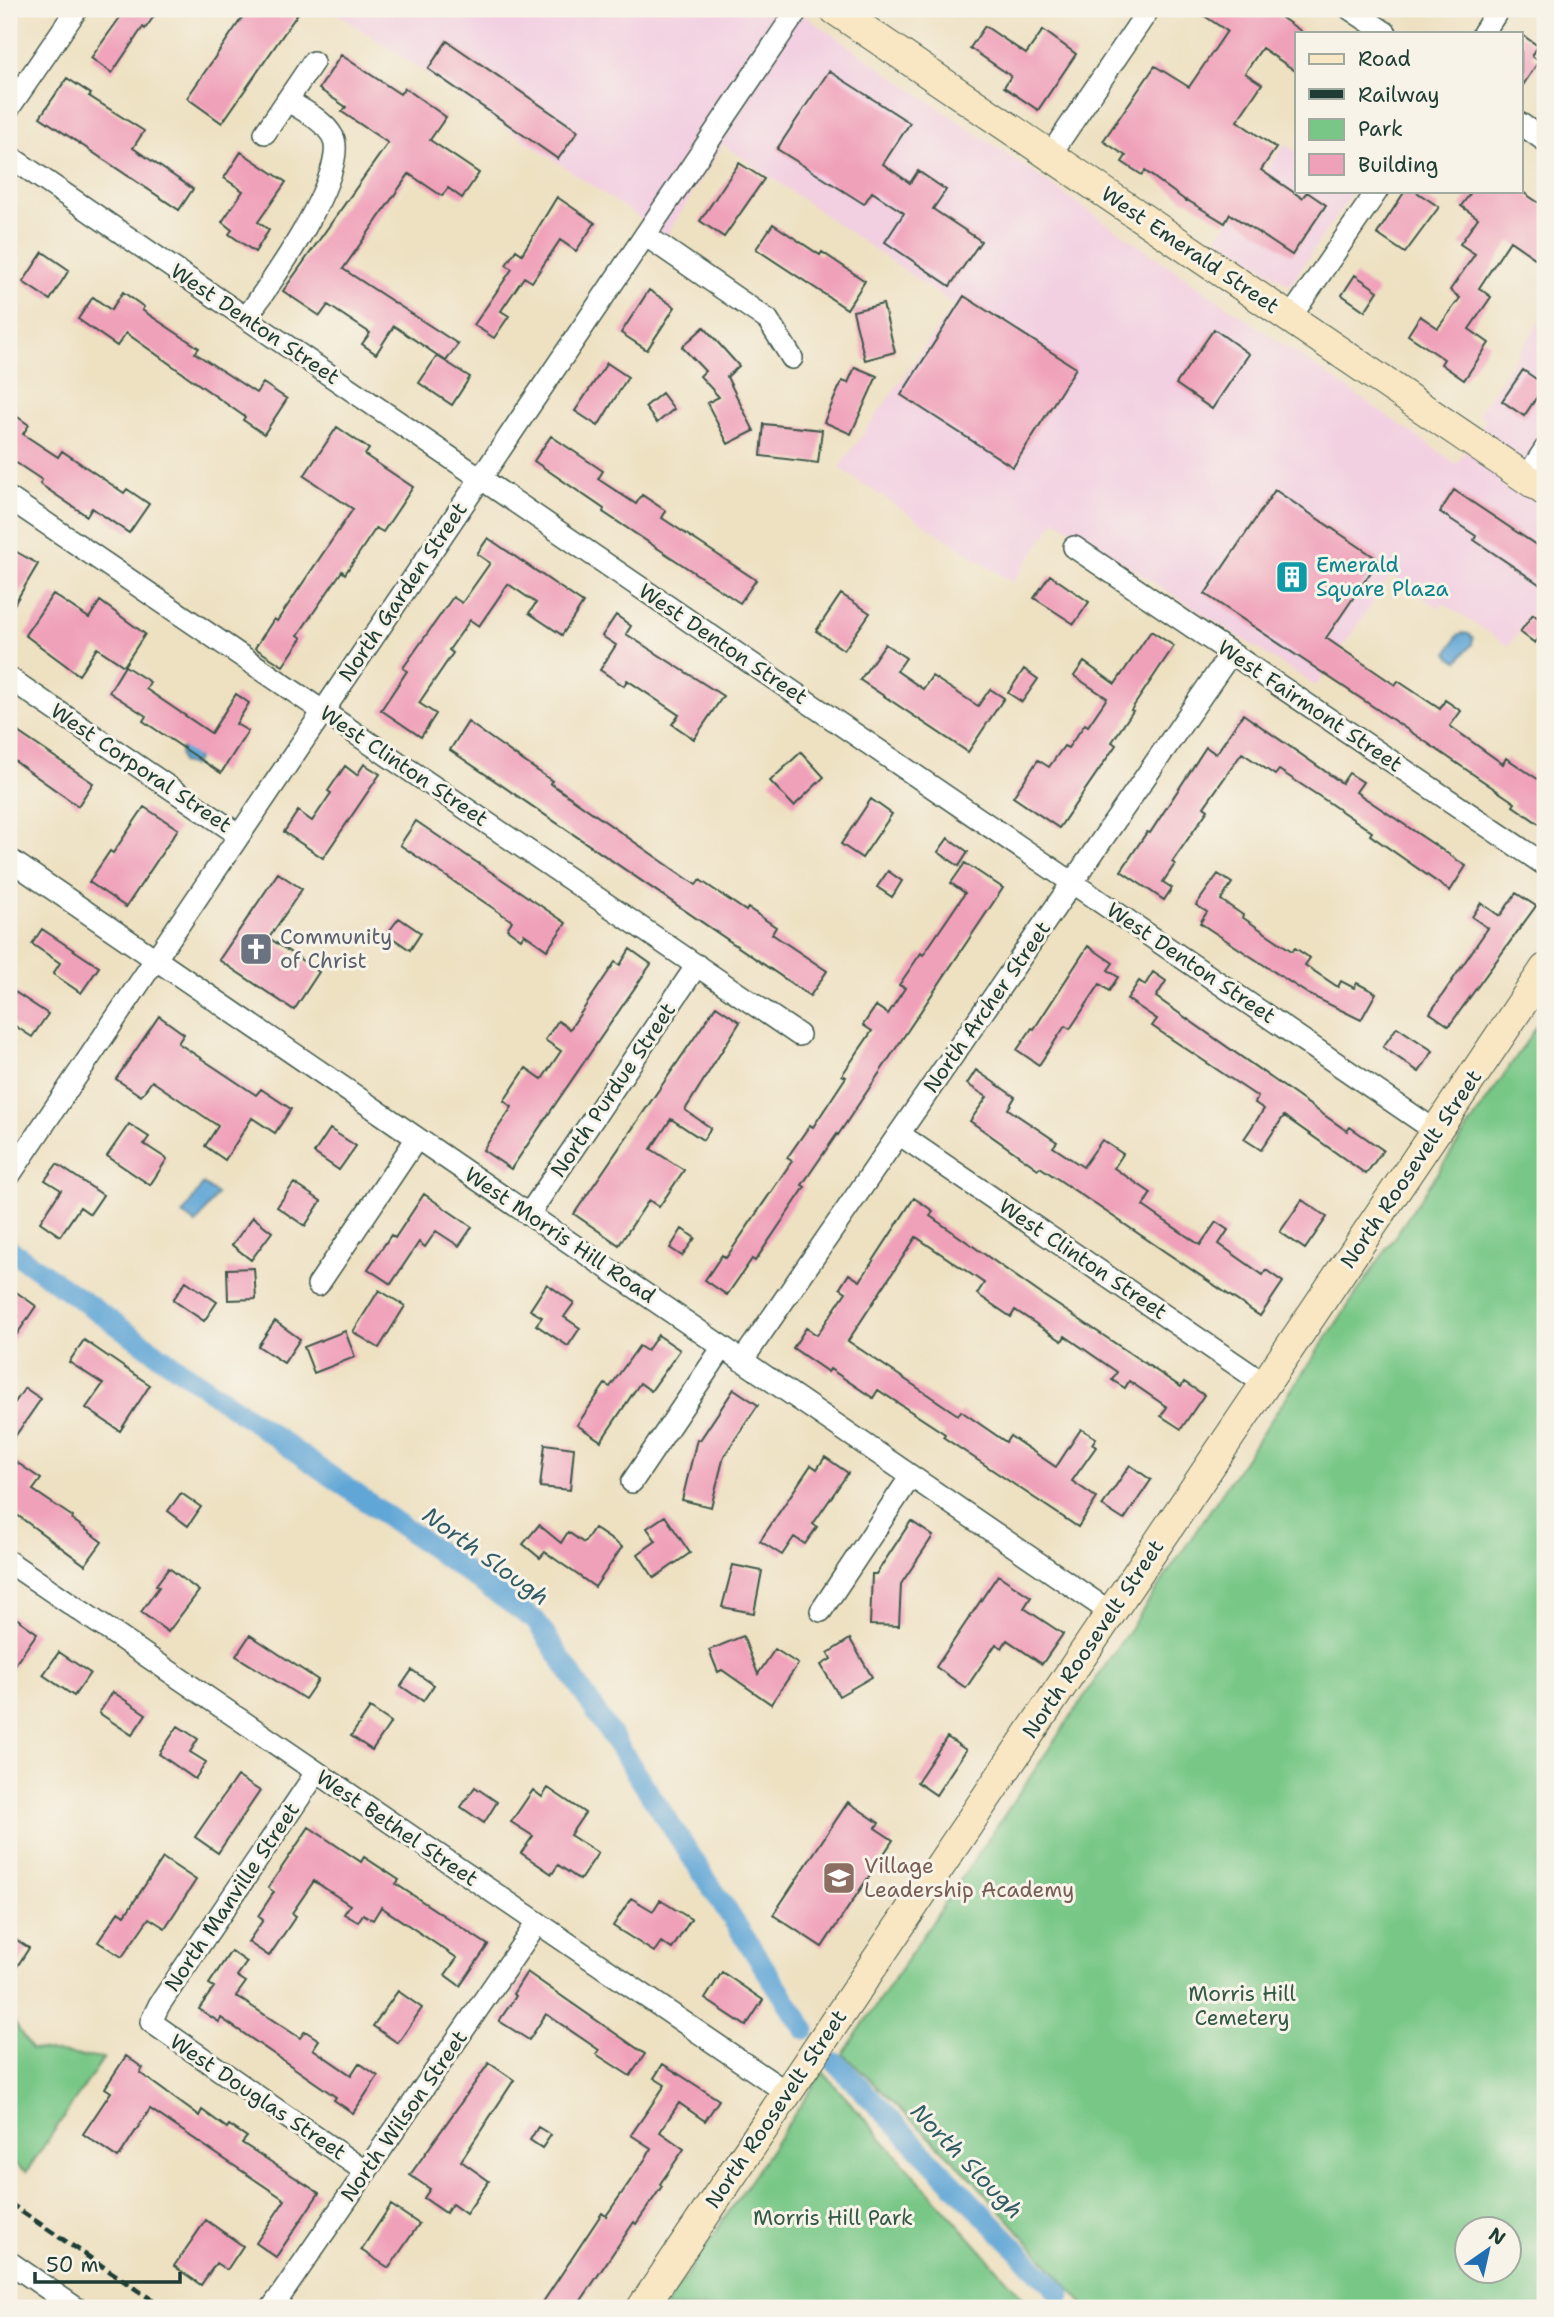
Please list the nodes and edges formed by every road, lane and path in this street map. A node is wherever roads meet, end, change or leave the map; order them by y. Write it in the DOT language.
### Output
graph roads {
  1 [pos="76,9"];
  2 [pos="798,9"];
  3 [pos="834,9"];
  4 [pos="1149,9"];
  5 [pos="1350,9"];
  6 [pos="1499,9"];
  7 [pos="1384,32"];
  8 [pos="1484,32"];
  9 [pos="313,62"];
  10 [pos="287,100"];
  11 [pos="9,108"];
  12 [pos="1522,125"];
  13 [pos="265,132"];
  14 [pos="1545,141"];
  15 [pos="1050,155"];
  16 [pos="9,156"];
  17 [pos="1376,192"];
  18 [pos="645,235"];
  19 [pos="246,318"];
  20 [pos="1290,318"];
  21 [pos="792,358"];
  22 [pos="1545,449"];
  23 [pos="481,478"];
  24 [pos="1535,485"];
  25 [pos="9,498"];
  26 [pos="1074,547"];
  27 [pos="1231,653"];
  28 [pos="9,678"];
  29 [pos="323,711"];
  30 [pos="239,835"];
  31 [pos="9,859"];
  32 [pos="1545,865"];
  33 [pos="1073,882"];
  34 [pos="156,959"];
  35 [pos="697,965"];
  36 [pos="1545,970"];
  37 [pos="799,1035"];
  38 [pos="1437,1132"];
  39 [pos="899,1134"];
  40 [pos="417,1138"];
  41 [pos="9,1176"];
  42 [pos="528,1214"];
  43 [pos="318,1285"];
  44 [pos="723,1347"];
  45 [pos="742,1361"];
  46 [pos="1266,1385"];
  47 [pos="911,1475"];
  48 [pos="632,1482"];
  49 [pos="9,1562"];
  50 [pos="821,1611"];
  51 [pos="1111,1612"];
  52 [pos="316,1773"];
  53 [pos="537,1923"];
  54 [pos="150,2022"];
  55 [pos="786,2092"];
  56 [pos="366,2172"];
  57 [pos="9,2262"];
  58 [pos="76,2308"];
  59 [pos="272,2308"];
  60 [pos="642,2308"];
  1 -- 11 [label="street"];
  2 -- 18 [label="street, North Garden Street"];
  3 -- 15 [label="street, West Emerald Street"];
  4 -- 15 [label="street"];
  5 -- 7 [label="street"];
  6 -- 8 [label="street"];
  9 -- 10 [label="street"];
  10 -- 13 [label="street"];
  10 -- 19 [label="street"];
  12 -- 14 [label="street"];
  15 -- 20 [label="street, West Emerald Street"];
  16 -- 19 [label="street, West Denton Street"];
  17 -- 20 [label="street"];
  18 -- 21 [label="street"];
  18 -- 23 [label="street, North Garden Street"];
  19 -- 23 [label="street, West Denton Street"];
  20 -- 24 [label="street, West Emerald Street"];
  22 -- 24 [label="street"];
  23 -- 29 [label="street, North Garden Street"];
  23 -- 33 [label="street, West Denton Street"];
  25 -- 29 [label="street, West Clinton Street"];
  26 -- 27 [label="street, West Fairmont Street"];
  27 -- 32 [label="street, West Fairmont Street"];
  27 -- 33 [label="street, North Archer Street"];
  28 -- 30 [label="street, West Corporal Street"];
  29 -- 30 [label="street, North Garden Street"];
  29 -- 35 [label="street, West Clinton Street"];
  30 -- 34 [label="street, North Garden Street"];
  31 -- 34 [label="street, West Morris Hill Road"];
  33 -- 38 [label="street, West Denton Street"];
  33 -- 39 [label="street, North Archer Street"];
  34 -- 40 [label="street, West Morris Hill Road"];
  34 -- 41 [label="street, North Garden Street"];
  35 -- 37 [label="street, West Clinton Street"];
  35 -- 42 [label="street, North Purdue Street"];
  36 -- 38 [label="street, North Roosevelt Street"];
  38 -- 46 [label="street, North Roosevelt Street"];
  39 -- 45 [label="street, North Archer Street"];
  39 -- 46 [label="street, West Clinton Street"];
  40 -- 42 [label="street, West Morris Hill Road"];
  40 -- 43 [label="street"];
  42 -- 44 [label="street, West Morris Hill Road"];
  44 -- 45 [label="street, West Morris Hill Road"];
  44 -- 48 [label="street"];
  45 -- 47 [label="street, West Morris Hill Road"];
  46 -- 51 [label="street, North Roosevelt Street"];
  47 -- 50 [label="street"];
  47 -- 51 [label="street, West Morris Hill Road"];
  49 -- 52 [label="street, West Bethel Street"];
  51 -- 55 [label="street, North Roosevelt Street"];
  52 -- 53 [label="street, West Bethel Street"];
  52 -- 54 [label="street, North Manville Street"];
  53 -- 55 [label="street, West Bethel Street"];
  53 -- 56 [label="street, North Wilson Street"];
  54 -- 56 [label="street, West Douglas Street"];
  55 -- 60 [label="street, North Roosevelt Street"];
  56 -- 59 [label="street, North Wilson Street"];
  57 -- 58 [label="street"];
}
